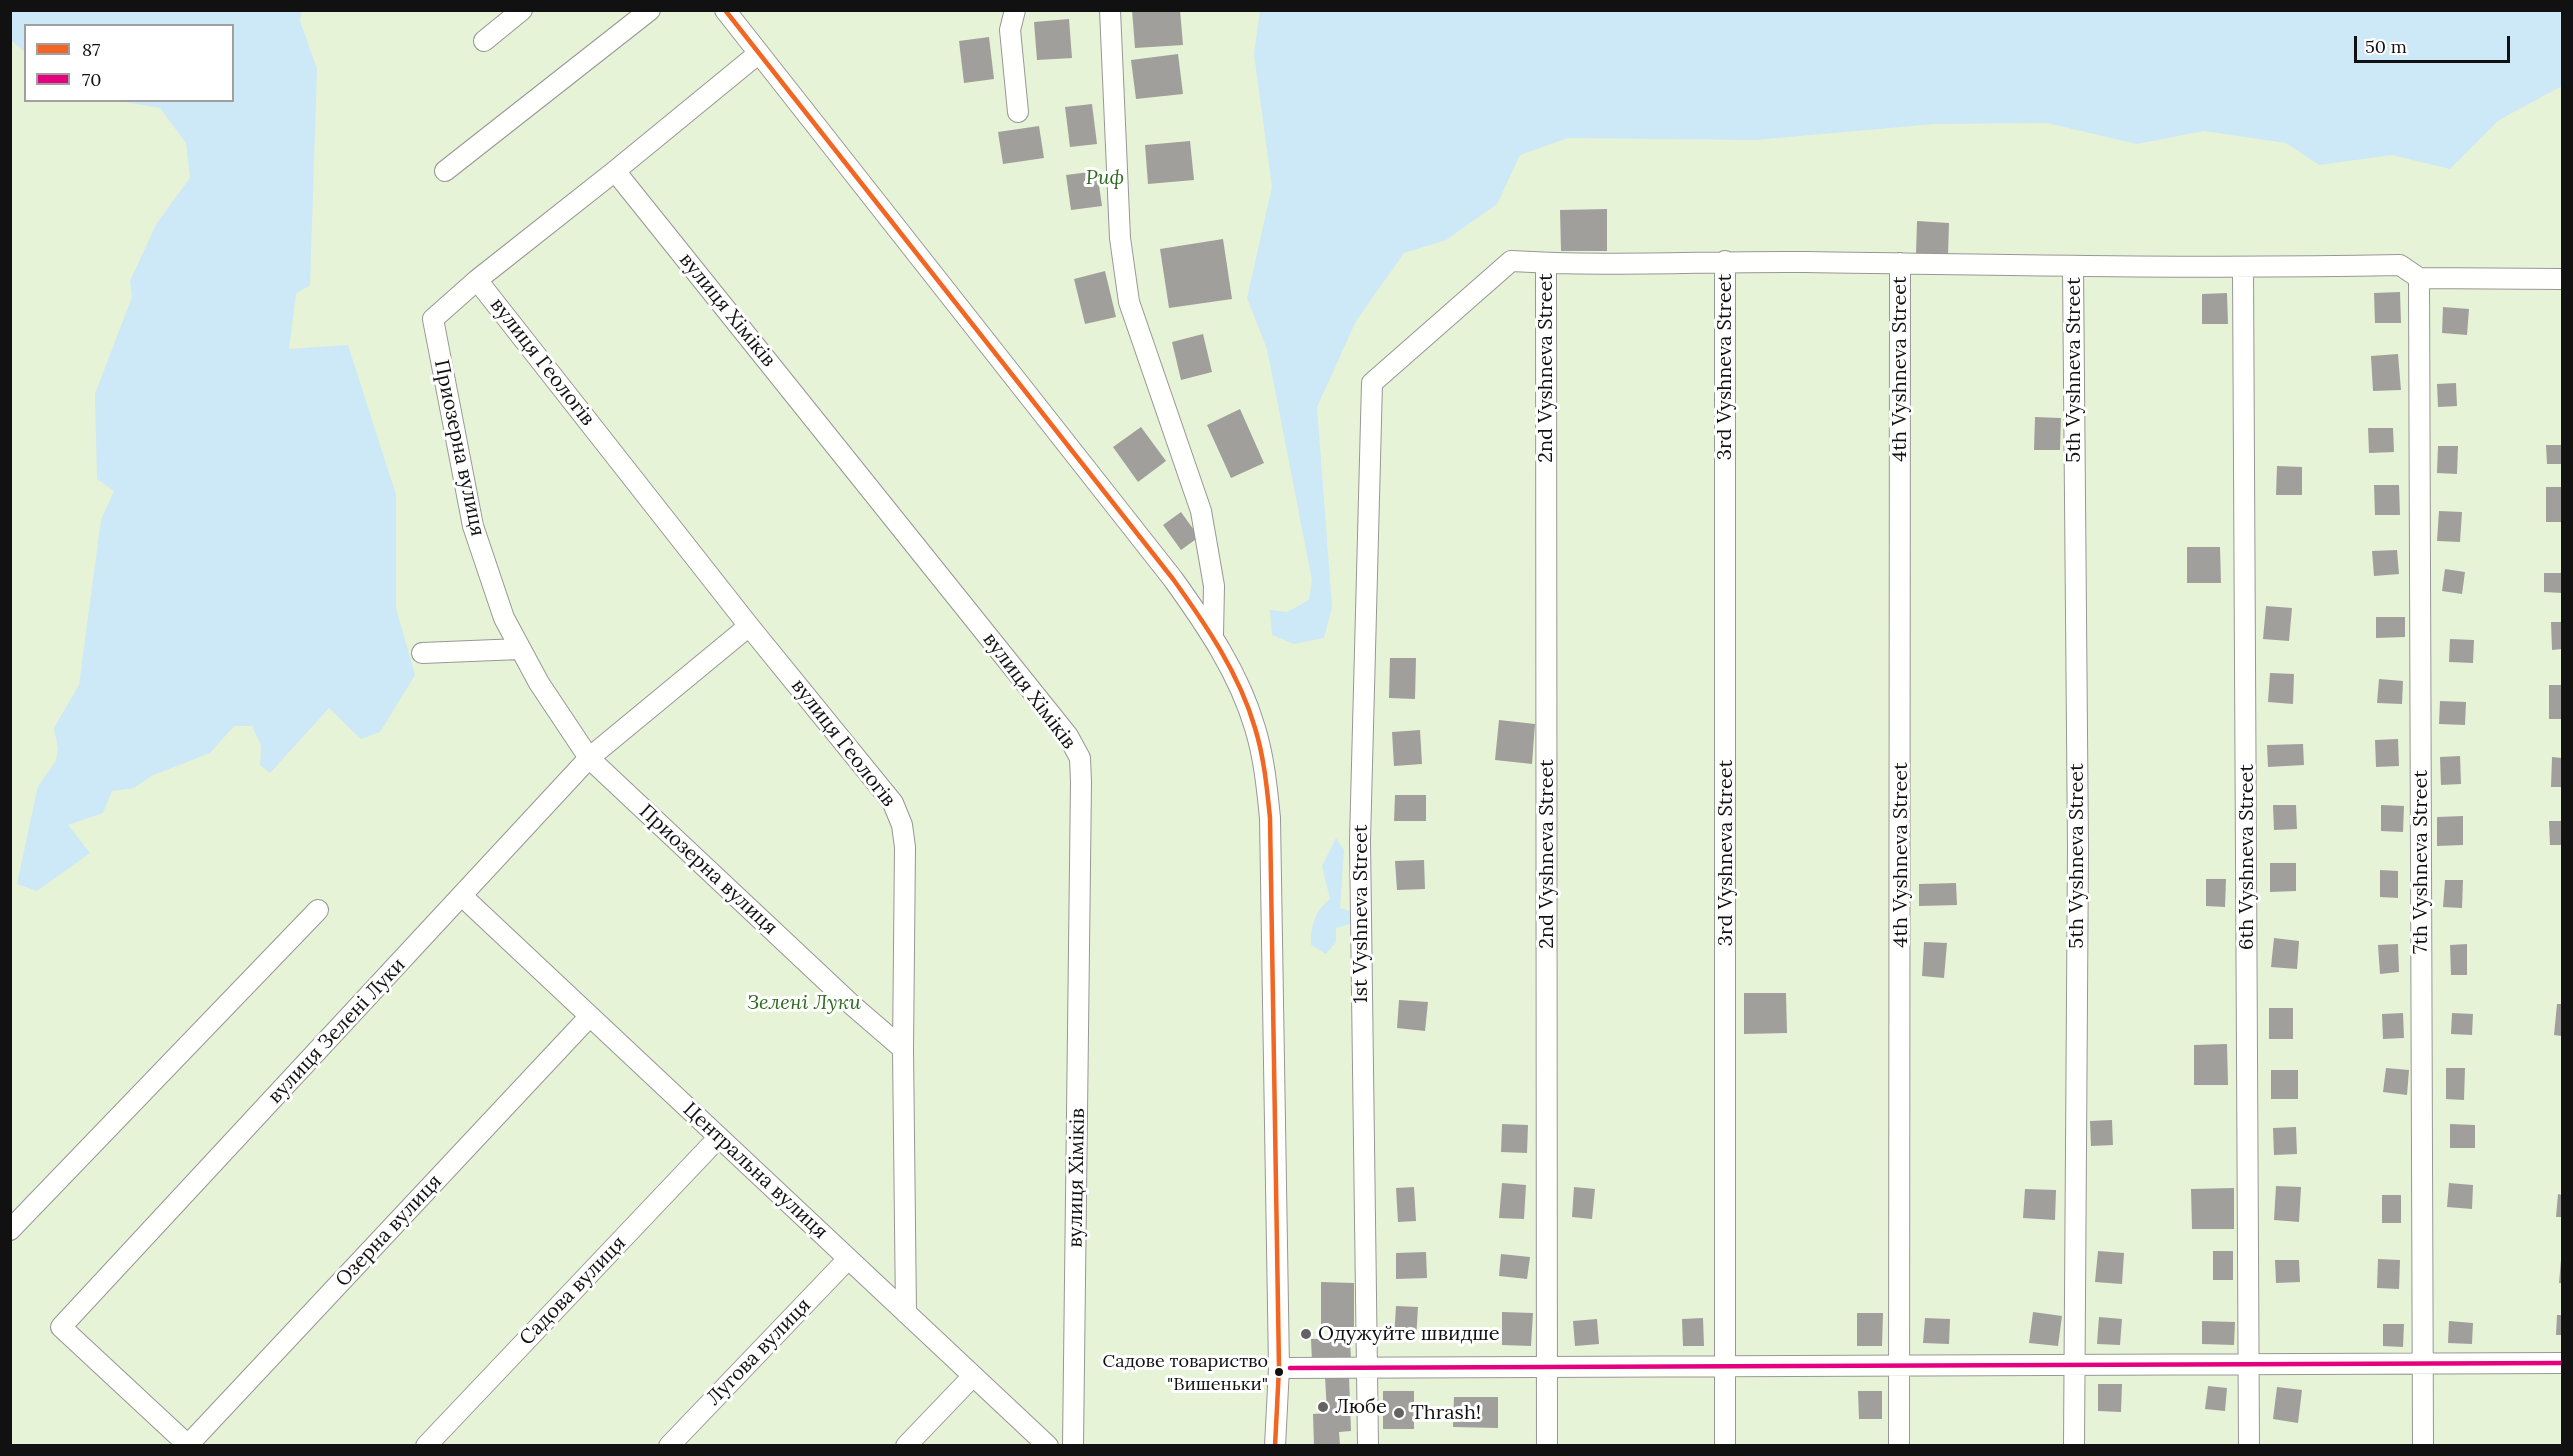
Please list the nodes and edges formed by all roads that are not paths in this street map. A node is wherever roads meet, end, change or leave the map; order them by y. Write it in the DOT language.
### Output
graph roads {
  1 [pos="522,10"];
  2 [pos="650,10"];
  3 [pos="725,10"];
  4 [pos="1015,10"];
  5 [pos="1110,10"];
  6 [pos="484,41"];
  7 [pos="759,53"];
  8 [pos="1018,112"];
  9 [pos="446,171"];
  10 [pos="615,171"];
  11 [pos="1725,261"];
  12 [pos="1546,263"];
  13 [pos="1900,264"];
  14 [pos="2073,266"];
  15 [pos="2243,268"];
  16 [pos="2419,278"];
  17 [pos="2562,279"];
  18 [pos="477,280"];
  19 [pos="749,626"];
  20 [pos="1213,635"];
  21 [pos="520,649"];
  22 [pos="422,653"];
  23 [pos="589,758"];
  24 [pos="462,896"];
  25 [pos="318,910"];
  26 [pos="590,1016"];
  27 [pos="903,1049"];
  28 [pos="719,1137"];
  29 [pos="10,1230"];
  30 [pos="848,1258"];
  31 [pos="906,1313"];
  32 [pos="2562,1363"];
  33 [pos="2250,1364"];
  34 [pos="2424,1364"];
  35 [pos="2074,1365"];
  36 [pos="1726,1366"];
  37 [pos="1899,1366"];
  38 [pos="1546,1367"];
  39 [pos="1279,1368"];
  40 [pos="1366,1368"];
  41 [pos="973,1376"];
  42 [pos="189,1445"];
  43 [pos="426,1446"];
  44 [pos="669,1446"];
  45 [pos="906,1446"];
  46 [pos="1048,1446"];
  47 [pos="1073,1446"];
  48 [pos="1275,1446"];
  49 [pos="1368,1446"];
  50 [pos="1547,1446"];
  51 [pos="1725,1446"];
  52 [pos="1899,1446"];
  53 [pos="2074,1446"];
  54 [pos="2249,1446"];
  55 [pos="2423,1446"];
  1 -- 6 [label="street"];
  2 -- 9 [label="street"];
  3 -- 7 [label="street"];
  4 -- 8 [label="street"];
  5 -- 20 [label="street"];
  7 -- 10 [label="street, Приозерна вулиця"];
  7 -- 20 [label="street"];
  10 -- 18 [label="street, Приозерна вулиця"];
  10 -- 47 [label="street, вулиця Хіміків"];
  11 -- 12 [label="street"];
  11 -- 13 [label="street"];
  11 -- 36 [label="street, 3rd Vyshneva Street"];
  12 -- 38 [label="street, 2nd Vyshneva Street"];
  12 -- 40 [label="street, 1st Vyshneva Street"];
  13 -- 14 [label="street"];
  13 -- 37 [label="street, 4th Vyshneva Street"];
  14 -- 15 [label="street"];
  14 -- 35 [label="street, 5th Vyshneva Street"];
  15 -- 16 [label="street"];
  15 -- 33 [label="street, 6th Vyshneva Street"];
  16 -- 17 [label="street"];
  16 -- 34 [label="street, 7th Vyshneva Street"];
  18 -- 19 [label="street, вулиця Геологів"];
  18 -- 21 [label="street, Приозерна вулиця"];
  19 -- 23 [label="street, вулиця Зелені Луки"];
  19 -- 27 [label="street, вулиця Геологів"];
  20 -- 39 [label="street"];
  21 -- 22 [label="street"];
  21 -- 23 [label="street, Приозерна вулиця"];
  23 -- 24 [label="street, вулиця Зелені Луки"];
  23 -- 27 [label="street, Приозерна вулиця"];
  24 -- 26 [label="street, Центральна вулиця"];
  24 -- 42 [label="street, вулиця Зелені Луки"];
  25 -- 29 [label="street"];
  26 -- 28 [label="street, Центральна вулиця"];
  26 -- 42 [label="street, Озерна вулиця"];
  27 -- 31 [label="street, вулиця Геологів"];
  28 -- 30 [label="street, Центральна вулиця"];
  28 -- 43 [label="street, Садова вулиця"];
  30 -- 31 [label="street, Центральна вулиця"];
  30 -- 44 [label="street, Лугова вулиця"];
  31 -- 41 [label="street, Центральна вулиця"];
  32 -- 34 [label="street"];
  33 -- 34 [label="street"];
  33 -- 35 [label="street"];
  33 -- 54 [label="street, 6th Vyshneva Street"];
  34 -- 55 [label="street, 7th Vyshneva Street"];
  35 -- 37 [label="street"];
  35 -- 53 [label="street, 5th Vyshneva Street"];
  36 -- 37 [label="street"];
  36 -- 38 [label="street"];
  36 -- 51 [label="street, 3rd Vyshneva Street"];
  37 -- 52 [label="street, 4th Vyshneva Street"];
  38 -- 40 [label="street"];
  38 -- 50 [label="street, 2nd Vyshneva Street"];
  39 -- 40 [label="street"];
  39 -- 48 [label="street"];
  40 -- 49 [label="street, 1st Vyshneva Street"];
  41 -- 45 [label="street"];
  41 -- 46 [label="street, Центральна вулиця"];
}
